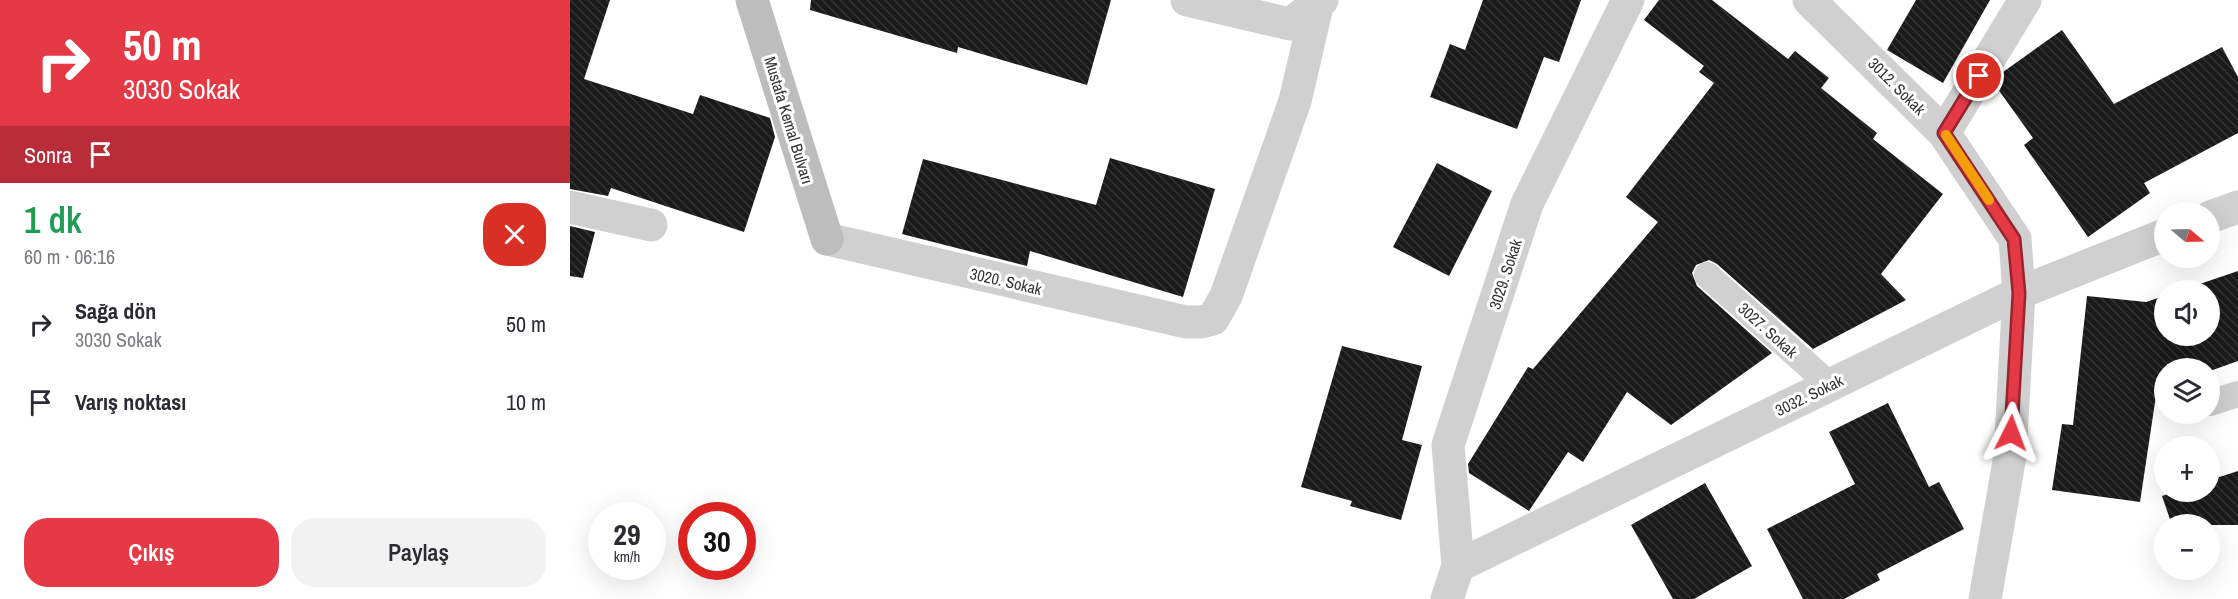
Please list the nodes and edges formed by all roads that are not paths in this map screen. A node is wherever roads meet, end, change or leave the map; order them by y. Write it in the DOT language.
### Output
graph roads {
  1 [pos="752,0"];
  2 [pos="1187,0"];
  3 [pos="1628,0"];
  4 [pos="1809,0"];
  5 [pos="2025,0"];
  6 [pos="1320,3"];
  7 [pos="1944,133"];
  8 [pos="570,207"];
  9 [pos="2238,207"];
  10 [pos="2220,214"];
  11 [pos="651,225"];
  12 [pos="827,239"];
  13 [pos="2154,239"];
  14 [pos="1707,274"];
  15 [pos="2019,293"];
  16 [pos="1830,385"];
  17 [pos="2238,394"];
  18 [pos="2220,400"];
  19 [pos="1458,566"];
  20 [pos="1981,597"];
  21 [pos="1447,599"];
  1 -- 12 [label="street, Mustafa Kemal Bulvarı"];
  2 -- 6 [label="street"];
  3 -- 19 [label="street, 3029. Sokak"];
  4 -- 7 [label="street, 3012. Sokak"];
  5 -- 7 [label="street"];
  6 -- 12 [label="street, 3020. Sokak"];
  7 -- 15 [label="street, 3012. Sokak"];
  8 -- 11 [label="street"];
  9 -- 10 [label="street"];
  13 -- 15 [label="street, 3032. Sokak"];
  14 -- 16 [label="lane, 3027. Sokak"];
  15 -- 16 [label="street, 3032. Sokak"];
  15 -- 20 [label="street, 3012. Sokak"];
  16 -- 19 [label="street, 3032. Sokak"];
  17 -- 18 [label="lane"];
  19 -- 21 [label="street"];
}
